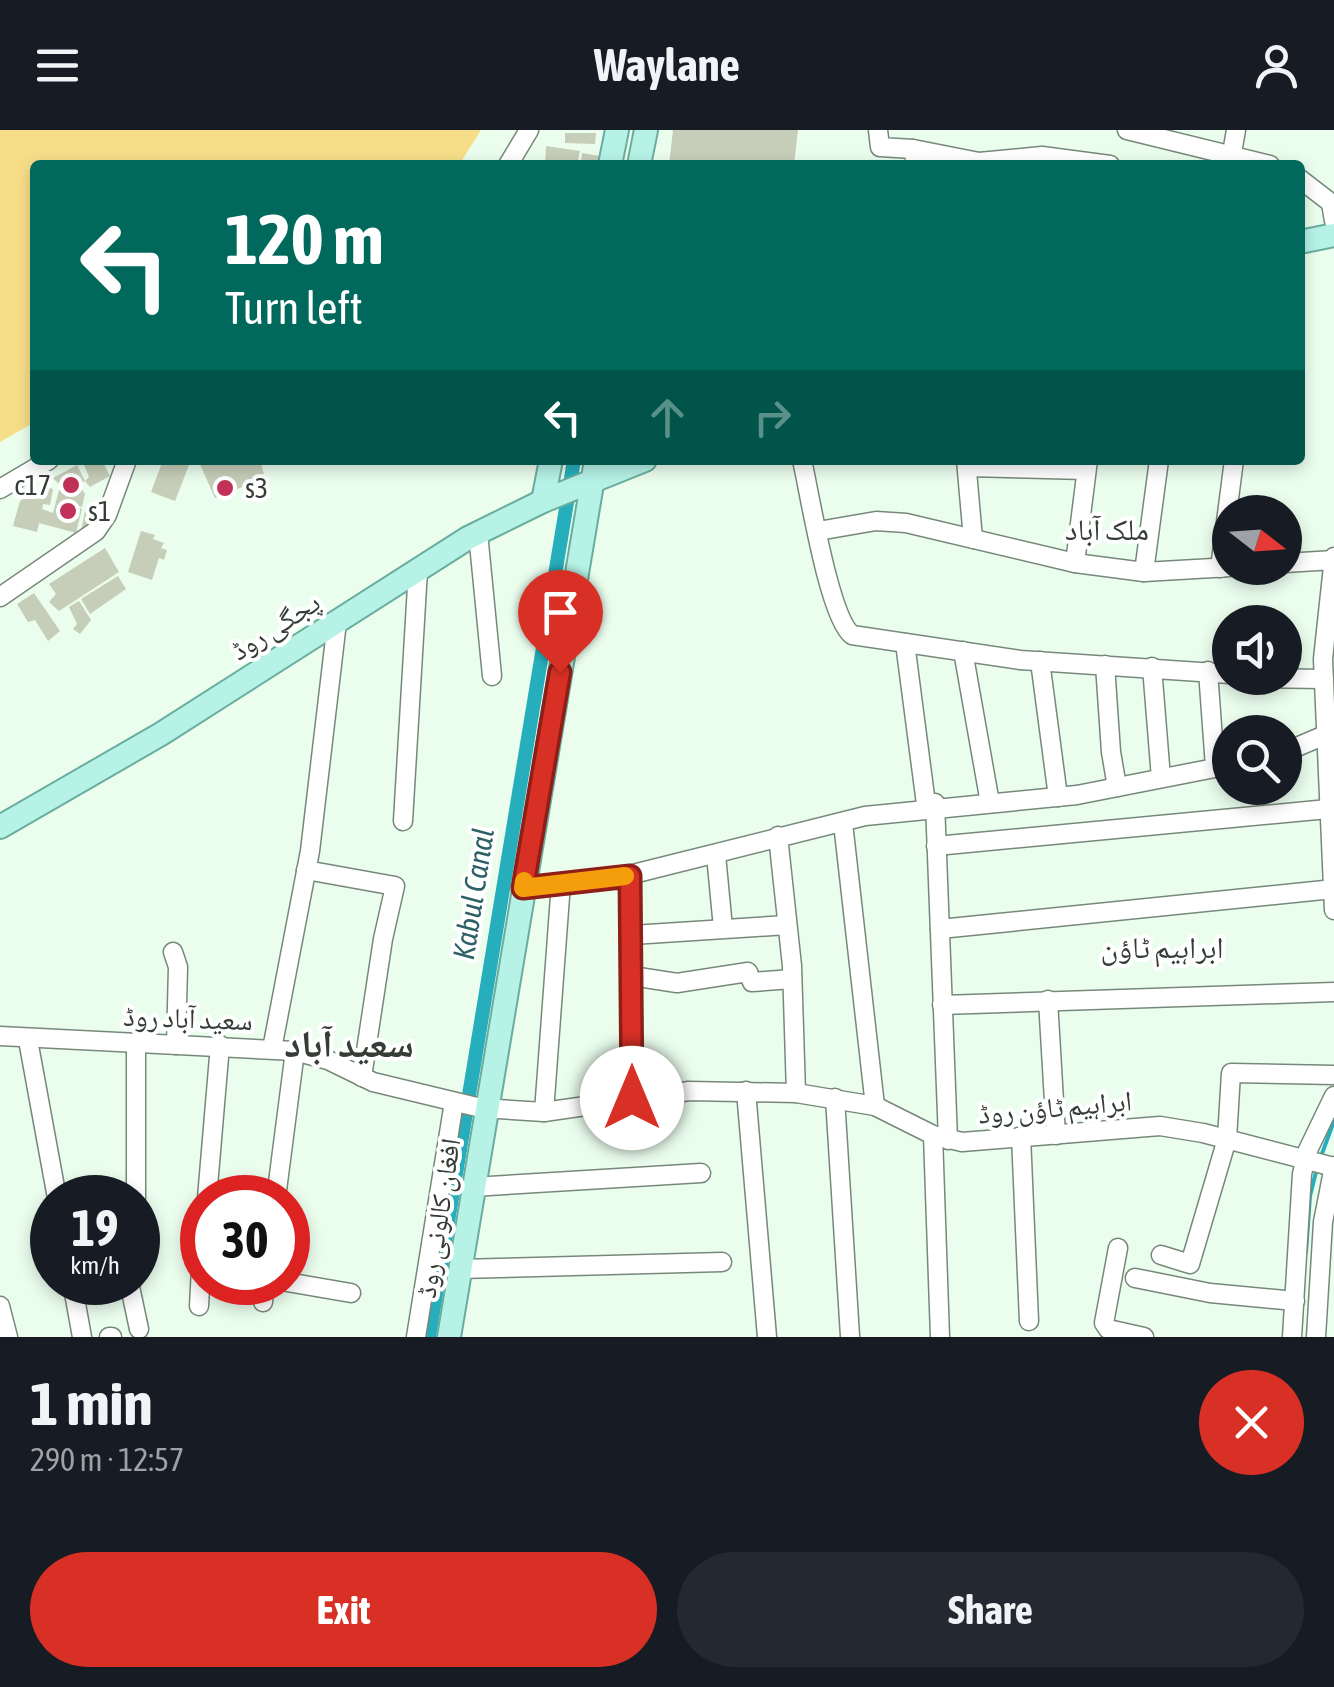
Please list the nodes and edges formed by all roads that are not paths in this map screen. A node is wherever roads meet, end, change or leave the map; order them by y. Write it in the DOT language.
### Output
graph roads {
  1 [pos="528,130"];
  2 [pos="617,130"];
  3 [pos="646,130"];
  4 [pos="878,130"];
  5 [pos="1128,130"];
  6 [pos="1236,130"];
  7 [pos="1232,153"];
  8 [pos="914,157"];
  9 [pos="511,160"];
  10 [pos="611,160"];
  11 [pos="640,160"];
  12 [pos="953,160"];
  13 [pos="1000,160"];
  14 [pos="1072,160"];
  15 [pos="1254,160"];
  16 [pos="1305,183"];
  17 [pos="1334,221"];
  18 [pos="1334,236"];
  19 [pos="1305,241"];
  20 [pos="41,465"];
  21 [pos="124,465"];
  22 [pos="551,465"];
  23 [pos="631,465"];
  24 [pos="803,465"];
  25 [pos="967,465"];
  26 [pos="1087,465"];
  27 [pos="1158,465"];
  28 [pos="1234,465"];
  29 [pos="592,479"];
  30 [pos="0,489"];
  31 [pos="1231,495"];
  32 [pos="550,498"];
  33 [pos="818,530"];
  34 [pos="478,533"];
  35 [pos="973,539"];
  36 [pos="1334,559"];
  37 [pos="1302,562"];
  38 [pos="1075,563"];
  39 [pos="1212,569"];
  40 [pos="418,570"];
  41 [pos="1144,572"];
  42 [pos="0,597"];
  43 [pos="337,622"];
  44 [pos="905,642"];
  45 [pos="963,651"];
  46 [pos="1040,661"];
  47 [pos="1105,665"];
  48 [pos="1152,668"];
  49 [pos="1208,672"];
  50 [pos="1212,672"];
  51 [pos="492,676"];
  52 [pos="1302,679"];
  53 [pos="1324,679"];
  54 [pos="1214,715"];
  55 [pos="1325,735"];
  56 [pos="1302,745"];
  57 [pos="1212,768"];
  58 [pos="1161,778"];
  59 [pos="1117,788"];
  60 [pos="1058,797"];
  61 [pos="990,803"];
  62 [pos="935,809"];
  63 [pos="1328,809"];
  64 [pos="403,820"];
  65 [pos="843,823"];
  66 [pos="0,827"];
  67 [pos="778,836"];
  68 [pos="936,846"];
  69 [pos="716,855"];
  70 [pos="306,870"];
  71 [pos="630,876"];
  72 [pos="561,883"];
  73 [pos="523,888"];
  74 [pos="1333,889"];
  75 [pos="1334,910"];
  76 [pos="787,925"];
  77 [pos="723,928"];
  78 [pos="940,929"];
  79 [pos="632,935"];
  80 [pos="173,952"];
  81 [pos="632,976"];
  82 [pos="792,978"];
  83 [pos="1334,992"];
  84 [pos="1048,1000"];
  85 [pos="942,1005"];
  86 [pos="0,1036"];
  87 [pos="28,1040"];
  88 [pos="136,1045"];
  89 [pos="176,1045"];
  90 [pos="220,1045"];
  91 [pos="272,1049"];
  92 [pos="296,1051"];
  93 [pos="1334,1074"];
  94 [pos="362,1076"];
  95 [pos="746,1090"];
  96 [pos="796,1093"];
  97 [pos="1334,1096"];
  98 [pos="632,1098"];
  99 [pos="835,1098"];
  100 [pos="454,1102"];
  101 [pos="875,1106"];
  102 [pos="483,1108"];
  103 [pos="544,1112"];
  104 [pos="1056,1134"];
  105 [pos="1021,1136"];
  106 [pos="940,1138"];
  107 [pos="1227,1139"];
  108 [pos="1322,1164"];
  109 [pos="701,1173"];
  110 [pos="53,1175"];
  111 [pos="136,1175"];
  112 [pos="209,1175"];
  113 [pos="279,1175"];
  114 [pos="472,1188"];
  115 [pos="1118,1248"];
  116 [pos="1161,1255"];
  117 [pos="722,1262"];
  118 [pos="460,1269"];
  119 [pos="1135,1278"];
  120 [pos="310,1286"];
  121 [pos="351,1293"];
  122 [pos="1294,1301"];
  123 [pos="76,1305"];
  124 [pos="134,1305"];
  125 [pos="0,1306"];
  126 [pos="1029,1321"];
  127 [pos="139,1329"];
  128 [pos="850,1336"];
  129 [pos="8,1337"];
  130 [pos="82,1337"];
  131 [pos="416,1337"];
  132 [pos="449,1337"];
  133 [pos="768,1337"];
  134 [pos="940,1337"];
  135 [pos="1144,1337"];
  136 [pos="1292,1337"];
  137 [pos="1316,1337"];
  1 -- 9 [label="street"];
  2 -- 10 [label="main road"];
  3 -- 11 [label="main road"];
  4 -- 8 [label="street"];
  5 -- 7 [label="street"];
  6 -- 7 [label="street"];
  7 -- 15 [label="street"];
  8 -- 12 [label="street"];
  13 -- 14 [label="street"];
  16 -- 17 [label="street"];
  18 -- 19 [label="main road"];
  20 -- 30 [label="street"];
  21 -- 42 [label="street"];
  22 -- 32 [label="main road"];
  23 -- 29 [label="main road, پجگی روڈ"];
  24 -- 33 [label="street"];
  25 -- 35 [label="street"];
  26 -- 38 [label="street"];
  27 -- 41 [label="street"];
  28 -- 31 [label="street"];
  29 -- 32 [label="main road, پجگی روڈ"];
  29 -- 73 [label="main road, افغان کالونی روڈ"];
  32 -- 34 [label="main road, پجگی روڈ"];
  33 -- 35 [label="street"];
  33 -- 44 [label="street"];
  34 -- 40 [label="main road, پجگی روڈ"];
  34 -- 51 [label="street"];
  35 -- 38 [label="street"];
  36 -- 37 [label="street"];
  36 -- 53 [label="street"];
  38 -- 41 [label="street"];
  39 -- 41 [label="street"];
  40 -- 43 [label="main road, پجگی روڈ"];
  40 -- 64 [label="street"];
  43 -- 66 [label="main road, پجگی روڈ"];
  43 -- 70 [label="street"];
  44 -- 45 [label="street"];
  44 -- 62 [label="street"];
  45 -- 46 [label="street"];
  45 -- 61 [label="street"];
  46 -- 47 [label="street"];
  46 -- 60 [label="street"];
  47 -- 48 [label="street"];
  47 -- 59 [label="street"];
  48 -- 49 [label="street"];
  48 -- 58 [label="street"];
  49 -- 50 [label="street"];
  49 -- 54 [label="street"];
  52 -- 53 [label="street"];
  53 -- 55 [label="street"];
  55 -- 56 [label="street"];
  55 -- 63 [label="street"];
  57 -- 58 [label="street"];
  58 -- 59 [label="street"];
  59 -- 60 [label="street"];
  60 -- 61 [label="street"];
  61 -- 62 [label="street"];
  62 -- 65 [label="street"];
  62 -- 68 [label="street"];
  63 -- 68 [label="street"];
  63 -- 74 [label="street"];
  65 -- 67 [label="street"];
  65 -- 101 [label="street"];
  67 -- 69 [label="street"];
  67 -- 76 [label="street"];
  68 -- 78 [label="street"];
  69 -- 71 [label="street"];
  69 -- 77 [label="street"];
  70 -- 91 [label="street"];
  70 -- 94 [label="street"];
  71 -- 72 [label="street"];
  71 -- 79 [label="street"];
  72 -- 73 [label="street"];
  72 -- 103 [label="street"];
  73 -- 102 [label="main road, افغان کالونی روڈ"];
  74 -- 75 [label="street"];
  74 -- 78 [label="street"];
  76 -- 77 [label="street"];
  76 -- 82 [label="street"];
  77 -- 79 [label="street"];
  78 -- 85 [label="street"];
  79 -- 81 [label="street"];
  80 -- 89 [label="street"];
  81 -- 82 [label="street"];
  81 -- 98 [label="street"];
  82 -- 96 [label="street"];
  83 -- 84 [label="street"];
  84 -- 85 [label="street"];
  84 -- 104 [label="street"];
  85 -- 106 [label="street"];
  86 -- 87 [label="street, سعید آباد روڈ"];
  87 -- 88 [label="street, سعید آباد روڈ"];
  87 -- 110 [label="street"];
  88 -- 89 [label="street, سعید آباد روڈ"];
  88 -- 111 [label="street"];
  89 -- 90 [label="street, سعید آباد روڈ"];
  90 -- 91 [label="street, سعید آباد روڈ"];
  90 -- 112 [label="street"];
  91 -- 92 [label="street, سعید آباد روڈ"];
  92 -- 94 [label="street, سعید آباد روڈ"];
  92 -- 113 [label="street"];
  93 -- 107 [label="street"];
  94 -- 100 [label="street, سعید آباد روڈ"];
  95 -- 96 [label="street, ابراہیم ٹاؤن روڈ"];
  95 -- 98 [label="street, ابراہیم ٹاؤن روڈ"];
  95 -- 133 [label="street"];
  96 -- 99 [label="street, ابراہیم ٹاؤن روڈ"];
  97 -- 108 [label="street"];
  98 -- 103 [label="street, ابراہیم ٹاؤن روڈ"];
  99 -- 101 [label="street, ابراہیم ٹاؤن روڈ"];
  99 -- 128 [label="street"];
  100 -- 102 [label="street, سعید آباد روڈ"];
  100 -- 131 [label="street"];
  101 -- 106 [label="street, ابراہیم ٹاؤن روڈ"];
  102 -- 103 [label="street, ابراہیم ٹاؤن روڈ"];
  102 -- 114 [label="main road, افغان کالونی روڈ"];
  104 -- 105 [label="street, ابراہیم ٹاؤن روڈ"];
  104 -- 107 [label="street, ابراہیم ٹاؤن روڈ"];
  105 -- 106 [label="street, ابراہیم ٹاؤن روڈ"];
  105 -- 126 [label="street"];
  106 -- 134 [label="street"];
  107 -- 108 [label="street, ابراہیم ٹاؤن روڈ"];
  107 -- 116 [label="street"];
  108 -- 122 [label="street"];
  108 -- 137 [label="street"];
  109 -- 114 [label="street"];
  114 -- 118 [label="main road, افغان کالونی روڈ"];
  115 -- 135 [label="street"];
  117 -- 118 [label="street"];
  118 -- 132 [label="main road, افغان کالونی روڈ"];
  119 -- 122 [label="street"];
  120 -- 121 [label="street"];
  122 -- 136 [label="street"];
  123 -- 130 [label="street"];
  124 -- 127 [label="street"];
  125 -- 129 [label="street"];
}
